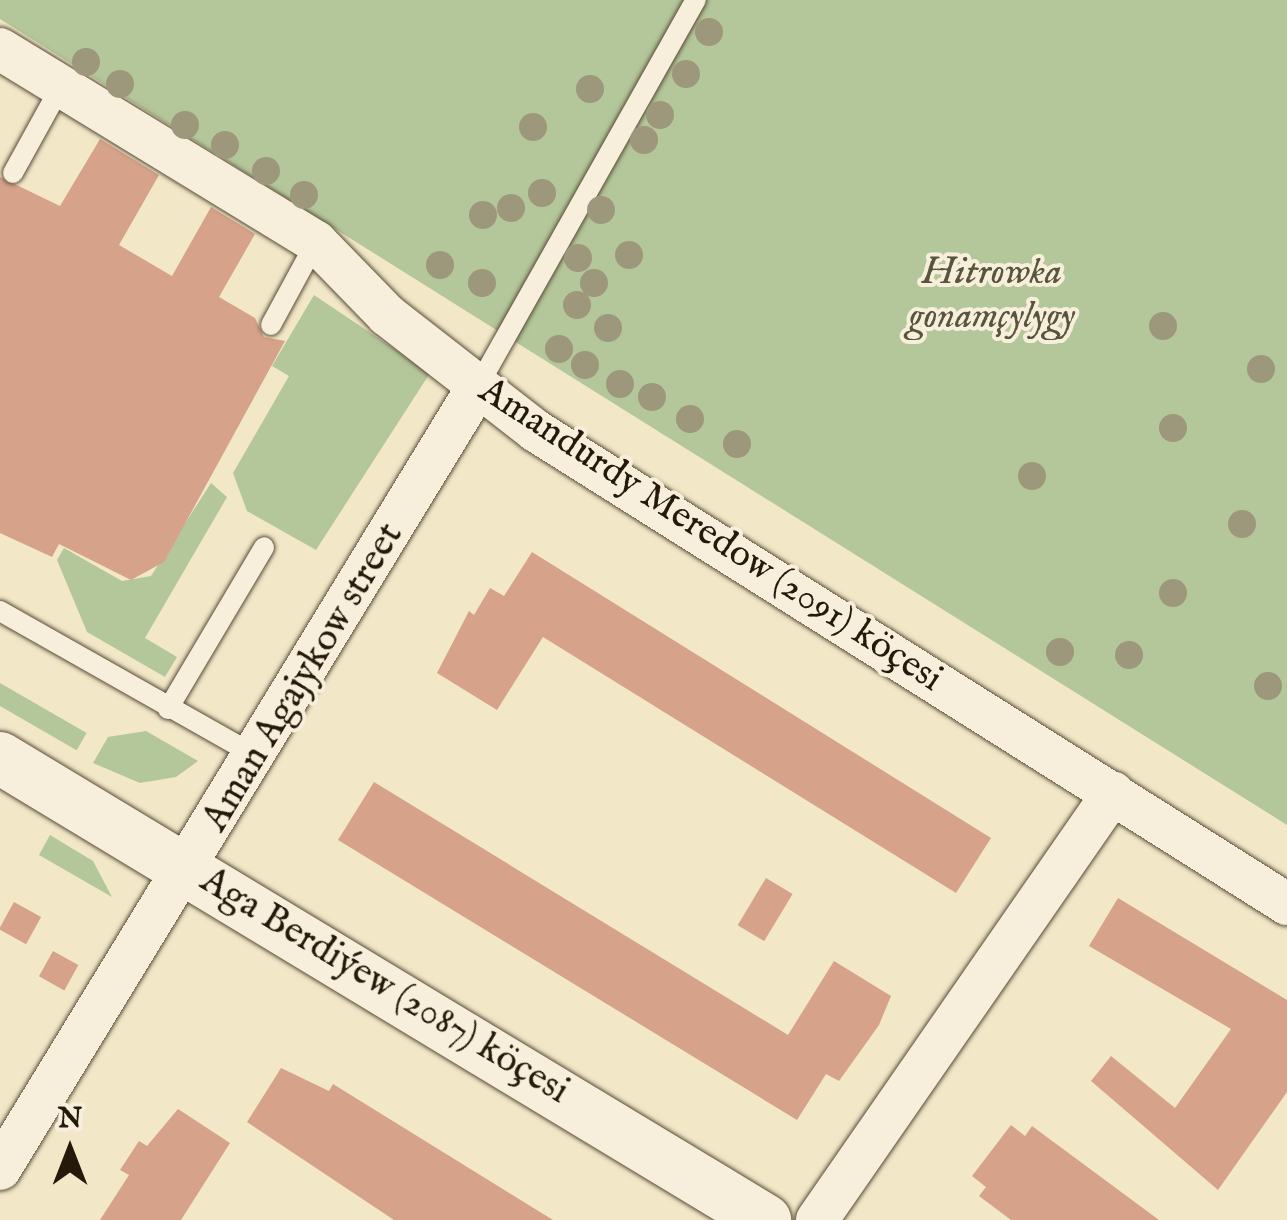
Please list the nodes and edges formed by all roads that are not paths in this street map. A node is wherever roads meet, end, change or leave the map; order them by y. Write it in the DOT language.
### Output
graph roads {
  1 [pos="696,0"];
  2 [pos="0,50"];
  3 [pos="61,86"];
  4 [pos="13,173"];
  5 [pos="316,242"];
  6 [pos="270,325"];
  7 [pos="477,388"];
  8 [pos="264,547"];
  9 [pos="0,611"];
  10 [pos="168,709"];
  11 [pos="258,757"];
  12 [pos="0,758"];
  13 [pos="1113,792"];
  14 [pos="189,870"];
  15 [pos="1287,904"];
  16 [pos="0,1169"];
  17 [pos="765,1220"];
  18 [pos="817,1220"];
  1 -- 7 [label="lane"];
  2 -- 3 [label="street, Amandurdy Meredow (2091) köçesi"];
  3 -- 4 [label="lane"];
  3 -- 5 [label="street, Amandurdy Meredow (2091) köçesi"];
  5 -- 6 [label="lane"];
  5 -- 7 [label="street, Amandurdy Meredow (2091) köçesi"];
  7 -- 11 [label="street, Aman Agajykow street"];
  7 -- 13 [label="street, Amandurdy Meredow (2091) köçesi"];
  8 -- 10 [label="lane"];
  9 -- 10 [label="lane"];
  10 -- 11 [label="lane"];
  11 -- 14 [label="street, Aman Agajykow street"];
  12 -- 14 [label="street, Aga Berdiýew (2087) köçesi"];
  13 -- 15 [label="street, Amandurdy Meredow (2091) köçesi"];
  13 -- 18 [label="street"];
  14 -- 16 [label="street, Aman Agajykow street"];
  14 -- 17 [label="street, Aga Berdiýew (2087) köçesi"];
}
